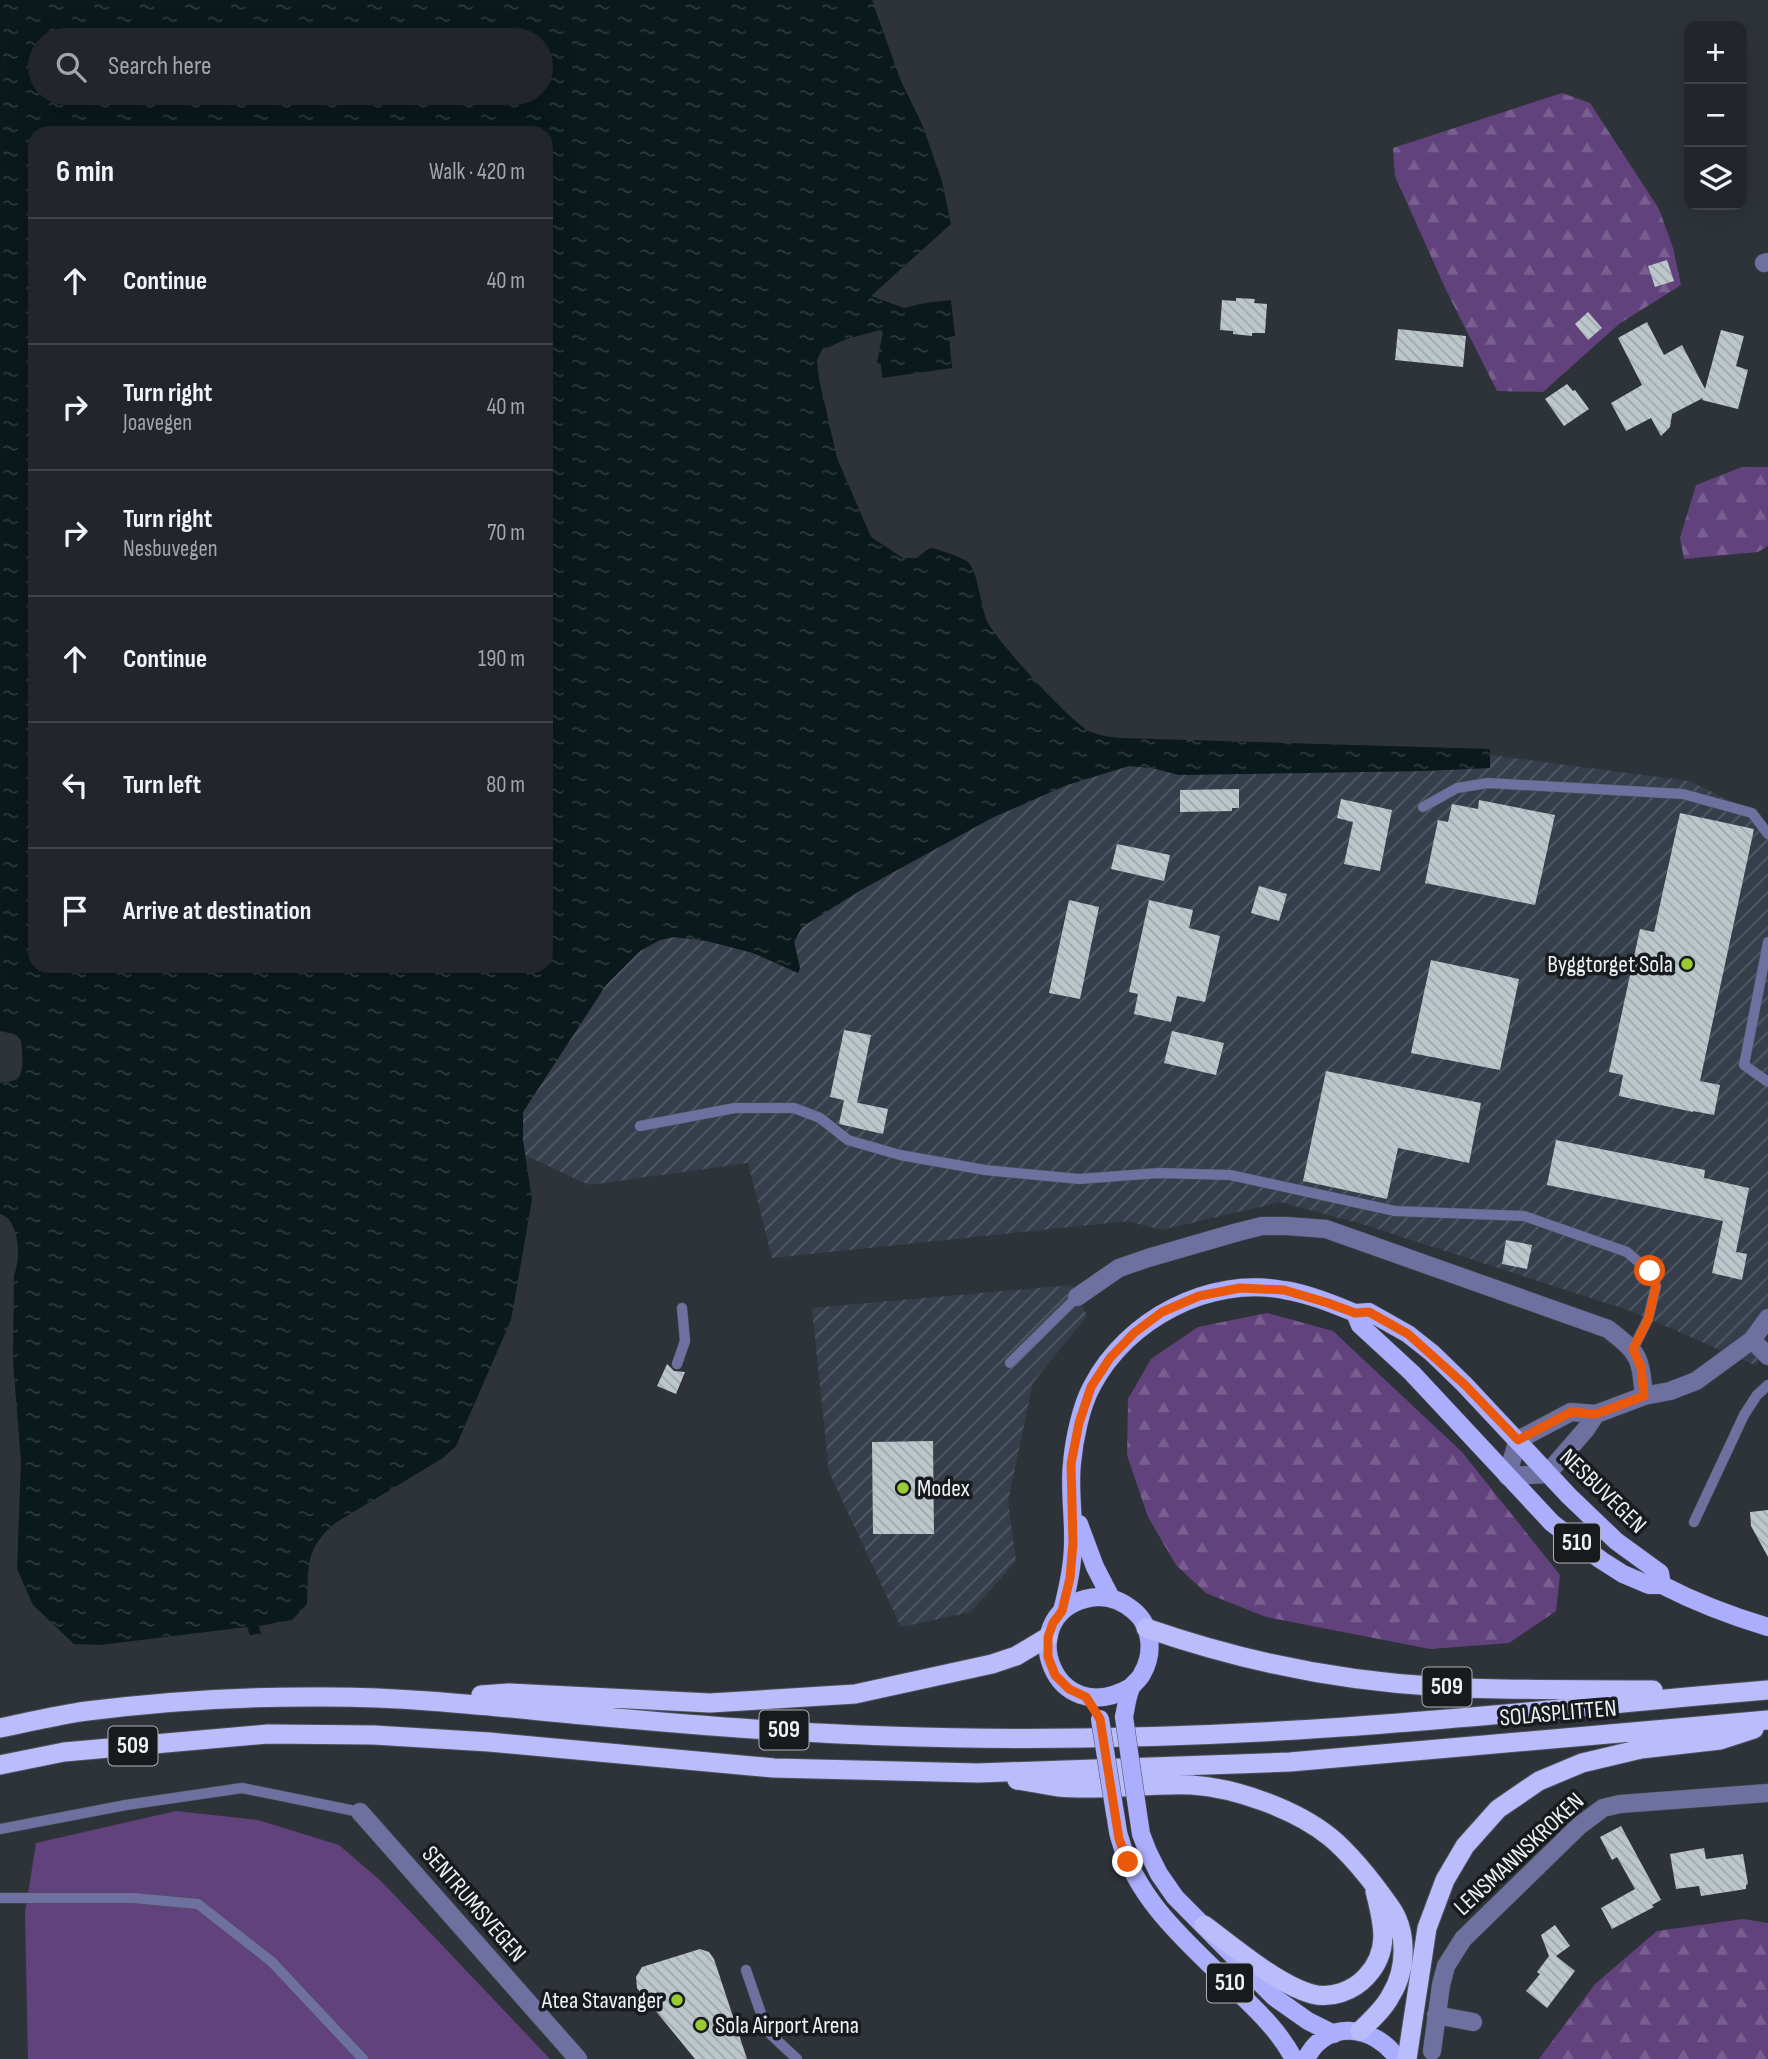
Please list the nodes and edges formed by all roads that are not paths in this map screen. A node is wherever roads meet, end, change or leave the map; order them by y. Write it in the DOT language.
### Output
graph roads {
  1 [pos="1423,807"];
  2 [pos="1768,834"];
  3 [pos="1768,942"];
  4 [pos="1768,1082"];
  5 [pos="640,1126"];
  6 [pos="1077,1297"];
  7 [pos="682,1308"];
  8 [pos="1355,1313"];
  9 [pos="1768,1318"];
  10 [pos="1752,1340"];
  11 [pos="1633,1349"];
  12 [pos="1768,1356"];
  13 [pos="1010,1363"];
  14 [pos="677,1364"];
  15 [pos="1768,1385"];
  16 [pos="1644,1396"];
  17 [pos="1596,1414"];
  18 [pos="1518,1440"];
  19 [pos="1548,1474"];
  20 [pos="1507,1476"];
  21 [pos="1072,1502"];
  22 [pos="1694,1522"];
  23 [pos="1662,1585"];
  24 [pos="1111,1598"];
  25 [pos="1062,1611"];
  26 [pos="1768,1626"];
  27 [pos="1146,1628"];
  28 [pos="1048,1637"];
  29 [pos="1131,1687"];
  30 [pos="1762,1690"];
  31 [pos="1086,1697"];
  32 [pos="410,1699"];
  33 [pos="1768,1722"];
  34 [pos="0,1728"];
  35 [pos="0,1765"];
  36 [pos="978,1773"];
  37 [pos="1768,1793"];
  38 [pos="360,1812"];
  39 [pos="0,1829"];
  40 [pos="1374,1884"];
  41 [pos="0,1898"];
  42 [pos="1204,1926"];
  43 [pos="746,1970"];
  44 [pos="1436,2015"];
  45 [pos="1474,2022"];
  46 [pos="1360,2031"];
  47 [pos="1334,2034"];
  48 [pos="1432,2051"];
  49 [pos="363,2059"];
  50 [pos="578,2059"];
  51 [pos="797,2059"];
  52 [pos="1294,2059"];
  53 [pos="1306,2059"];
  54 [pos="1398,2059"];
  55 [pos="1407,2059"];
  1 -- 2 [label="lane"];
  3 -- 4 [label="lane"];
  5 -- 11 [label="lane"];
  6 -- 11 [label="street"];
  6 -- 13 [label="lane"];
  7 -- 14 [label="lane"];
  8 -- 18 [label="main road, NESBUVEGEN / 510"];
  8 -- 20 [label="main road, 510"];
  8 -- 21 [label="main road, 510"];
  9 -- 10 [label="street"];
  10 -- 12 [label="street"];
  10 -- 16 [label="street"];
  11 -- 16 [label="street"];
  15 -- 22 [label="lane"];
  16 -- 17 [label="street"];
  17 -- 18 [label="street"];
  17 -- 19 [label="street"];
  18 -- 19 [label="main road, NESBUVEGEN / 510"];
  18 -- 20 [label="street"];
  19 -- 20 [label="street"];
  19 -- 23 [label="main road, NESBUVEGEN / 510"];
  20 -- 23 [label="main road, 510"];
  21 -- 24 [label="main road, 510"];
  21 -- 25 [label="main road, 510"];
  23 -- 26 [label="main road, NESBUVEGEN / 510"];
  24 -- 25 [label="main road"];
  24 -- 27 [label="main road"];
  25 -- 28 [label="main road, 510"];
  27 -- 29 [label="main road, 510"];
  27 -- 30 [label="highway, 509"];
  28 -- 31 [label="main road, 510"];
  28 -- 32 [label="highway, 509"];
  29 -- 31 [label="main road"];
  29 -- 42 [label="main road, 510, bridge"];
  30 -- 32 [label="highway, SOLASPLITTEN / 509"];
  31 -- 52 [label="main road, 510, bridge"];
  32 -- 34 [label="highway, 509"];
  33 -- 36 [label="highway, SOLASPLITTEN / 509"];
  33 -- 55 [label="highway, 509"];
  35 -- 36 [label="highway, 509"];
  36 -- 40 [label="highway, 509"];
  37 -- 44 [label="street, LENSMANNSKROKEN"];
  38 -- 39 [label="lane"];
  38 -- 50 [label="street, SENTRUMSVEGEN"];
  40 -- 42 [label="highway"];
  40 -- 46 [label="highway, 509"];
  41 -- 49 [label="lane"];
  42 -- 47 [label="main road, 510"];
  43 -- 51 [label="lane"];
  44 -- 45 [label="street"];
  44 -- 48 [label="street, LENSMANNSKROKEN"];
  46 -- 47 [label="main road"];
  46 -- 54 [label="main road"];
  47 -- 53 [label="main road"];
}
